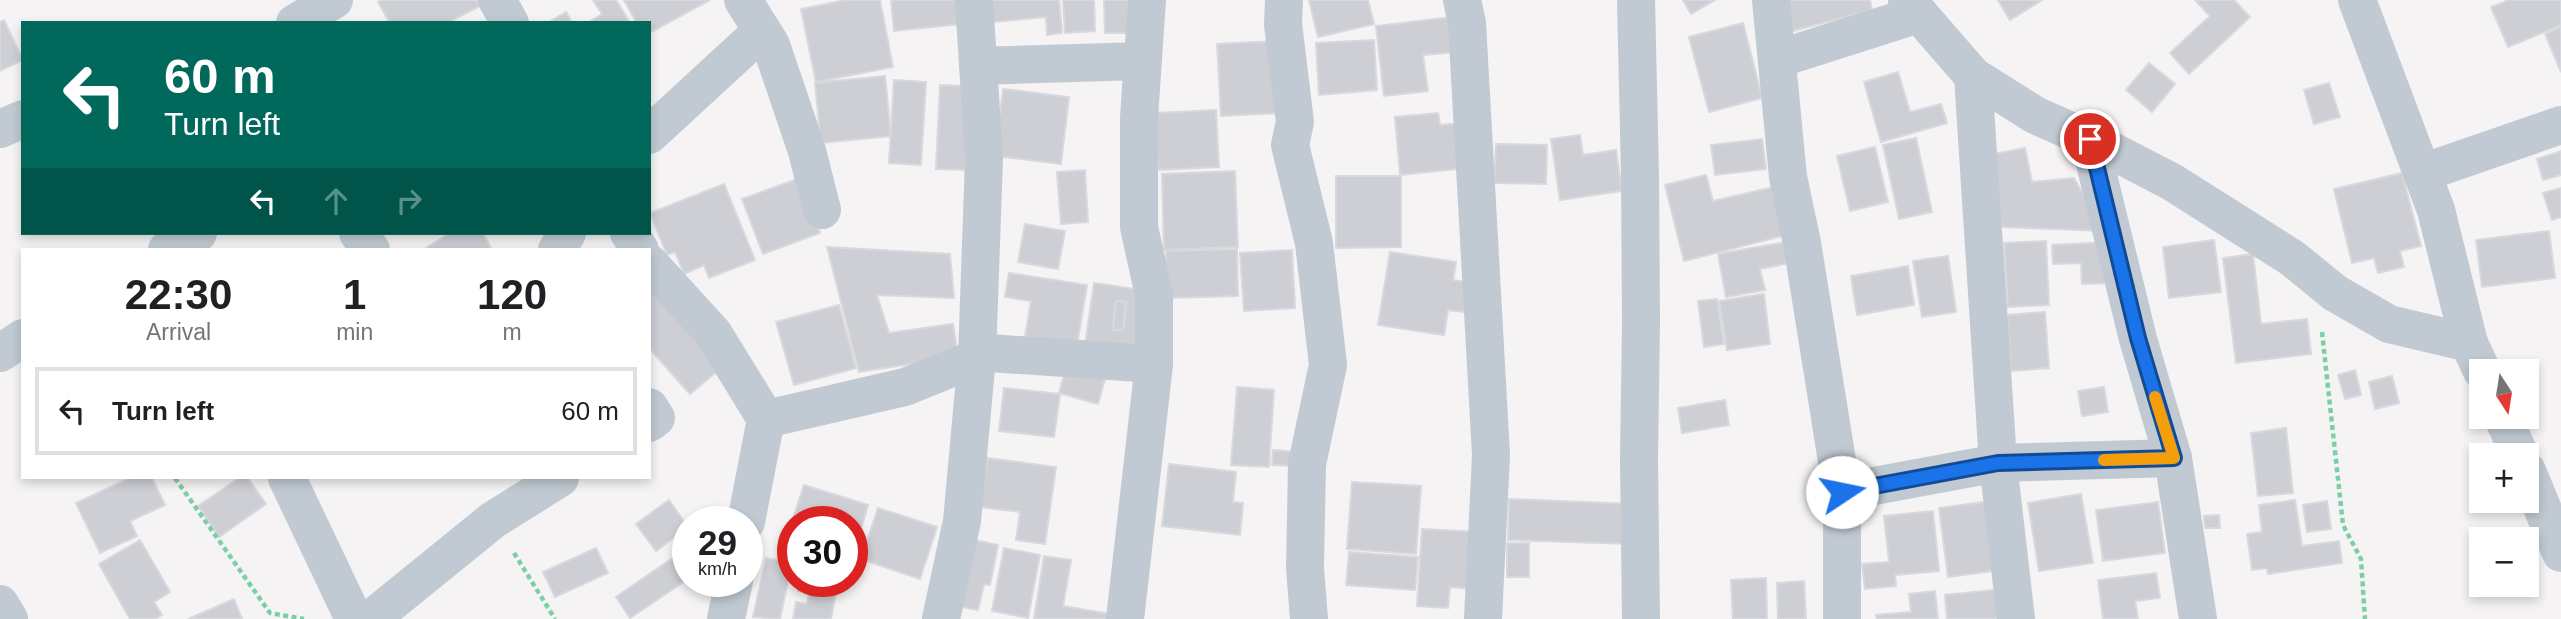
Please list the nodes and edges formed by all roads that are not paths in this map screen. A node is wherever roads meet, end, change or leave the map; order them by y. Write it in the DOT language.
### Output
graph roads {
  1 [pos="334,0"];
  2 [pos="497,0"];
  3 [pos="974,0"];
  4 [pos="1147,0"];
  5 [pos="1284,0"];
  6 [pos="1462,0"];
  7 [pos="1636,0"];
  8 [pos="1771,0"];
  9 [pos="2357,0"];
  10 [pos="1913,7"];
  11 [pos="752,16"];
  12 [pos="298,21"];
  13 [pos="509,21"];
  14 [pos="1778,59"];
  15 [pos="1142,61"];
  16 [pos="978,66"];
  17 [pos="1973,76"];
  18 [pos="21,120"];
  19 [pos="2561,125"];
  20 [pos="0,129"];
  21 [pos="651,133"];
  22 [pos="2090,139"];
  23 [pos="2422,173"];
  24 [pos="822,210"];
  25 [pos="194,235"];
  26 [pos="171,248"];
  27 [pos="651,266"];
  28 [pos="21,339"];
  29 [pos="0,353"];
  30 [pos="977,357"];
  31 [pos="2475,357"];
  32 [pos="1154,364"];
  33 [pos="766,419"];
  34 [pos="2510,429"];
  35 [pos="2174,458"];
  36 [pos="1998,463"];
  37 [pos="2541,478"];
  38 [pos="287,479"];
  39 [pos="558,479"];
  40 [pos="1842,492"];
  41 [pos="749,506"];
  42 [pos="2561,553"];
  43 [pos="731,597"];
  44 [pos="0,604"];
  45 [pos="9,619"];
  46 [pos="354,619"];
  47 [pos="371,619"];
  48 [pos="726,619"];
  49 [pos="941,619"];
  50 [pos="1125,619"];
  51 [pos="1309,619"];
  52 [pos="1483,619"];
  53 [pos="1641,619"];
  54 [pos="1842,619"];
  55 [pos="2016,619"];
  56 [pos="2198,619"];
  1 -- 12 [label="street"];
  2 -- 13 [label="street"];
  3 -- 16 [label="street"];
  4 -- 15 [label="street"];
  5 -- 51 [label="street"];
  6 -- 52 [label="street"];
  7 -- 53 [label="street"];
  8 -- 14 [label="street"];
  9 -- 23 [label="street"];
  10 -- 14 [label="street"];
  10 -- 17 [label="street"];
  11 -- 21 [label="street"];
  11 -- 24 [label="street"];
  14 -- 40 [label="street"];
  15 -- 16 [label="street"];
  15 -- 32 [label="street"];
  16 -- 30 [label="street"];
  17 -- 22 [label="street"];
  17 -- 36 [label="street"];
  18 -- 20 [label="street"];
  19 -- 23 [label="street"];
  22 -- 31 [label="street"];
  22 -- 35 [label="street"];
  23 -- 31 [label="street"];
  25 -- 26 [label="street"];
  27 -- 33 [label="street"];
  28 -- 29 [label="street"];
  30 -- 32 [label="street"];
  30 -- 33 [label="street"];
  30 -- 49 [label="street"];
  32 -- 50 [label="street"];
  33 -- 41 [label="street"];
  34 -- 37 [label="street"];
  35 -- 36 [label="street"];
  35 -- 56 [label="street"];
  36 -- 40 [label="street"];
  36 -- 55 [label="street"];
  37 -- 42 [label="street"];
  38 -- 46 [label="street"];
  39 -- 47 [label="street"];
  40 -- 54 [label="street"];
  43 -- 48 [label="street"];
  44 -- 45 [label="street"];
}
